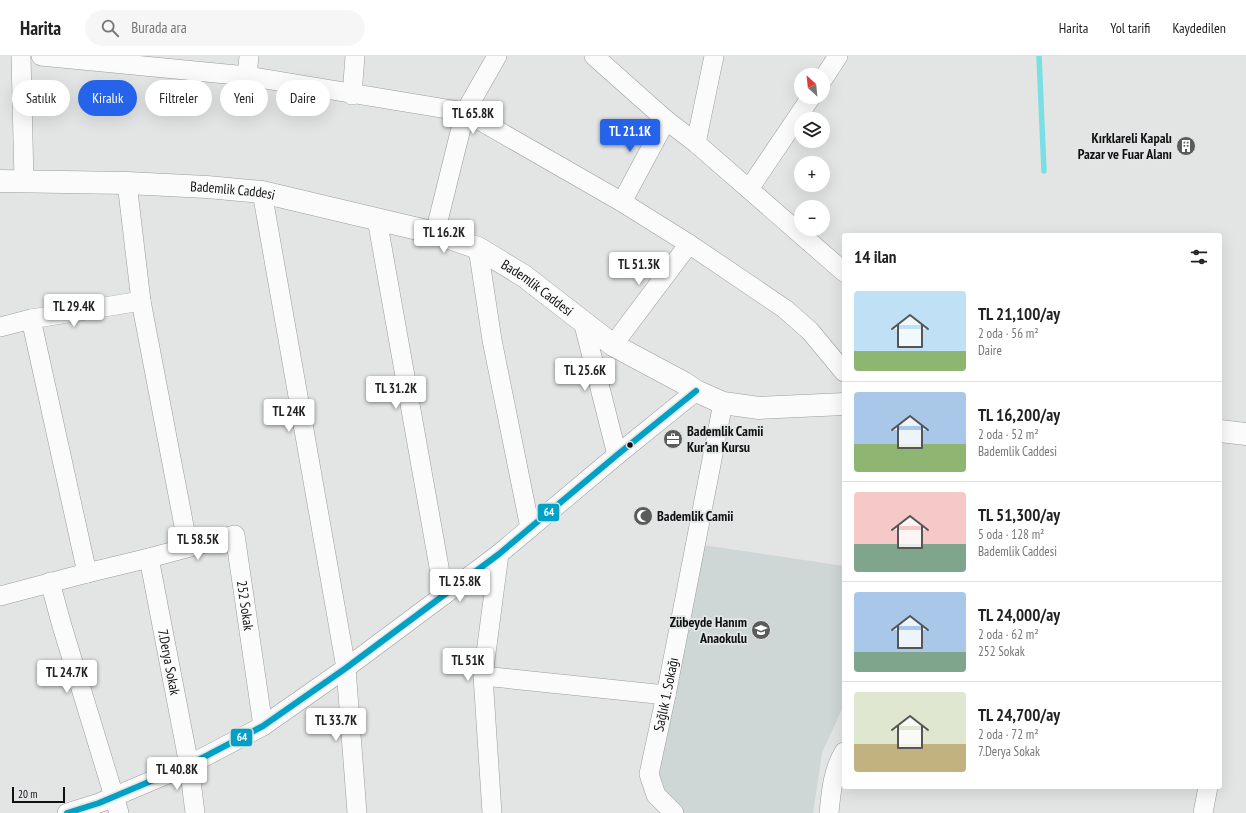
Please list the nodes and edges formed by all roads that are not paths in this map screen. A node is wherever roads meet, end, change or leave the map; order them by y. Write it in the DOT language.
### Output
graph roads {
  1 [pos="21,56"];
  2 [pos="41,56"];
  3 [pos="250,56"];
  4 [pos="354,56"];
  5 [pos="497,56"];
  6 [pos="714,56"];
  7 [pos="838,56"];
  8 [pos="598,58"];
  9 [pos="145,61"];
  10 [pos="830,68"];
  11 [pos="247,76"];
  12 [pos="352,95"];
  13 [pos="806,104"];
  14 [pos="465,112"];
  15 [pos="666,120"];
  16 [pos="696,143"];
  17 [pos="0,181"];
  18 [pos="24,181"];
  19 [pos="127,184"];
  20 [pos="749,189"];
  21 [pos="262,192"];
  22 [pos="622,202"];
  23 [pos="377,219"];
  24 [pos="435,233"];
  25 [pos="689,244"];
  26 [pos="478,248"];
  27 [pos="842,270"];
  28 [pos="141,301"];
  29 [pos="31,320"];
  30 [pos="583,321"];
  31 [pos="0,327"];
  32 [pos="613,345"];
  33 [pos="842,370"];
  34 [pos="696,391"];
  35 [pos="723,403"];
  36 [pos="842,404"];
  37 [pos="1222,431"];
  38 [pos="1246,434"];
  39 [pos="617,455"];
  40 [pos="530,528"];
  41 [pos="188,547"];
  42 [pos="499,554"];
  43 [pos="149,558"];
  44 [pos="87,573"];
  45 [pos="50,582"];
  46 [pos="444,595"];
  47 [pos="0,596"];
  48 [pos="346,668"];
  49 [pos="483,676"];
  50 [pos="666,695"];
  51 [pos="263,726"];
  52 [pos="842,756"];
  53 [pos="189,765"];
  54 [pos="1208,789"];
  55 [pos="117,805"];
  56 [pos="67,813"];
  57 [pos="195,813"];
  58 [pos="357,813"];
  59 [pos="492,813"];
  60 [pos="674,813"];
  61 [pos="829,813"];
  62 [pos="1203,813"];
  1 -- 18 [label="street"];
  2 -- 9 [label="street"];
  3 -- 11 [label="street"];
  4 -- 12 [label="street"];
  5 -- 14 [label="street"];
  6 -- 16 [label="street"];
  7 -- 10 [label="street"];
  8 -- 15 [label="street"];
  9 -- 11 [label="street"];
  11 -- 12 [label="street"];
  12 -- 14 [label="street"];
  13 -- 20 [label="street"];
  14 -- 22 [label="street"];
  14 -- 24 [label="street"];
  15 -- 16 [label="street"];
  15 -- 22 [label="street"];
  16 -- 20 [label="street"];
  17 -- 18 [label="street, Bademlik Caddesi"];
  18 -- 19 [label="street, Bademlik Caddesi"];
  19 -- 21 [label="street, Bademlik Caddesi"];
  19 -- 28 [label="street"];
  20 -- 27 [label="street"];
  21 -- 23 [label="street, Bademlik Caddesi"];
  21 -- 48 [label="street"];
  22 -- 25 [label="street"];
  23 -- 24 [label="street, Bademlik Caddesi"];
  23 -- 46 [label="street"];
  24 -- 26 [label="street, Bademlik Caddesi"];
  25 -- 32 [label="street"];
  25 -- 33 [label="street"];
  26 -- 30 [label="street, Bademlik Caddesi"];
  26 -- 40 [label="street"];
  28 -- 29 [label="street"];
  28 -- 41 [label="street"];
  29 -- 31 [label="street"];
  29 -- 44 [label="street"];
  30 -- 32 [label="street, Bademlik Caddesi"];
  30 -- 39 [label="street"];
  32 -- 34 [label="street, Bademlik Caddesi"];
  34 -- 35 [label="street, Bademlik Caddesi"];
  34 -- 39 [label="street"];
  35 -- 36 [label="street, Bademlik Caddesi"];
  35 -- 50 [label="street, Sağlık 1. Sokağı"];
  37 -- 38 [label="street"];
  39 -- 40 [label="street"];
  40 -- 42 [label="street"];
  41 -- 43 [label="street, 252 Sokak"];
  41 -- 51 [label="street, 252 Sokak"];
  42 -- 46 [label="street"];
  42 -- 49 [label="street"];
  43 -- 44 [label="street, 252 Sokak"];
  43 -- 53 [label="street, 7.Derya Sokak"];
  44 -- 45 [label="street, 252 Sokak"];
  45 -- 47 [label="street, 252 Sokak"];
  45 -- 55 [label="street"];
  46 -- 48 [label="street"];
  48 -- 51 [label="street"];
  48 -- 58 [label="street"];
  49 -- 50 [label="street"];
  49 -- 59 [label="street"];
  50 -- 60 [label="street, Sağlık 1. Sokağı"];
  51 -- 53 [label="street"];
  52 -- 61 [label="street"];
  53 -- 55 [label="street"];
  53 -- 57 [label="street, 7.Derya Sokak"];
  54 -- 62 [label="street"];
  55 -- 56 [label="street"];
}
